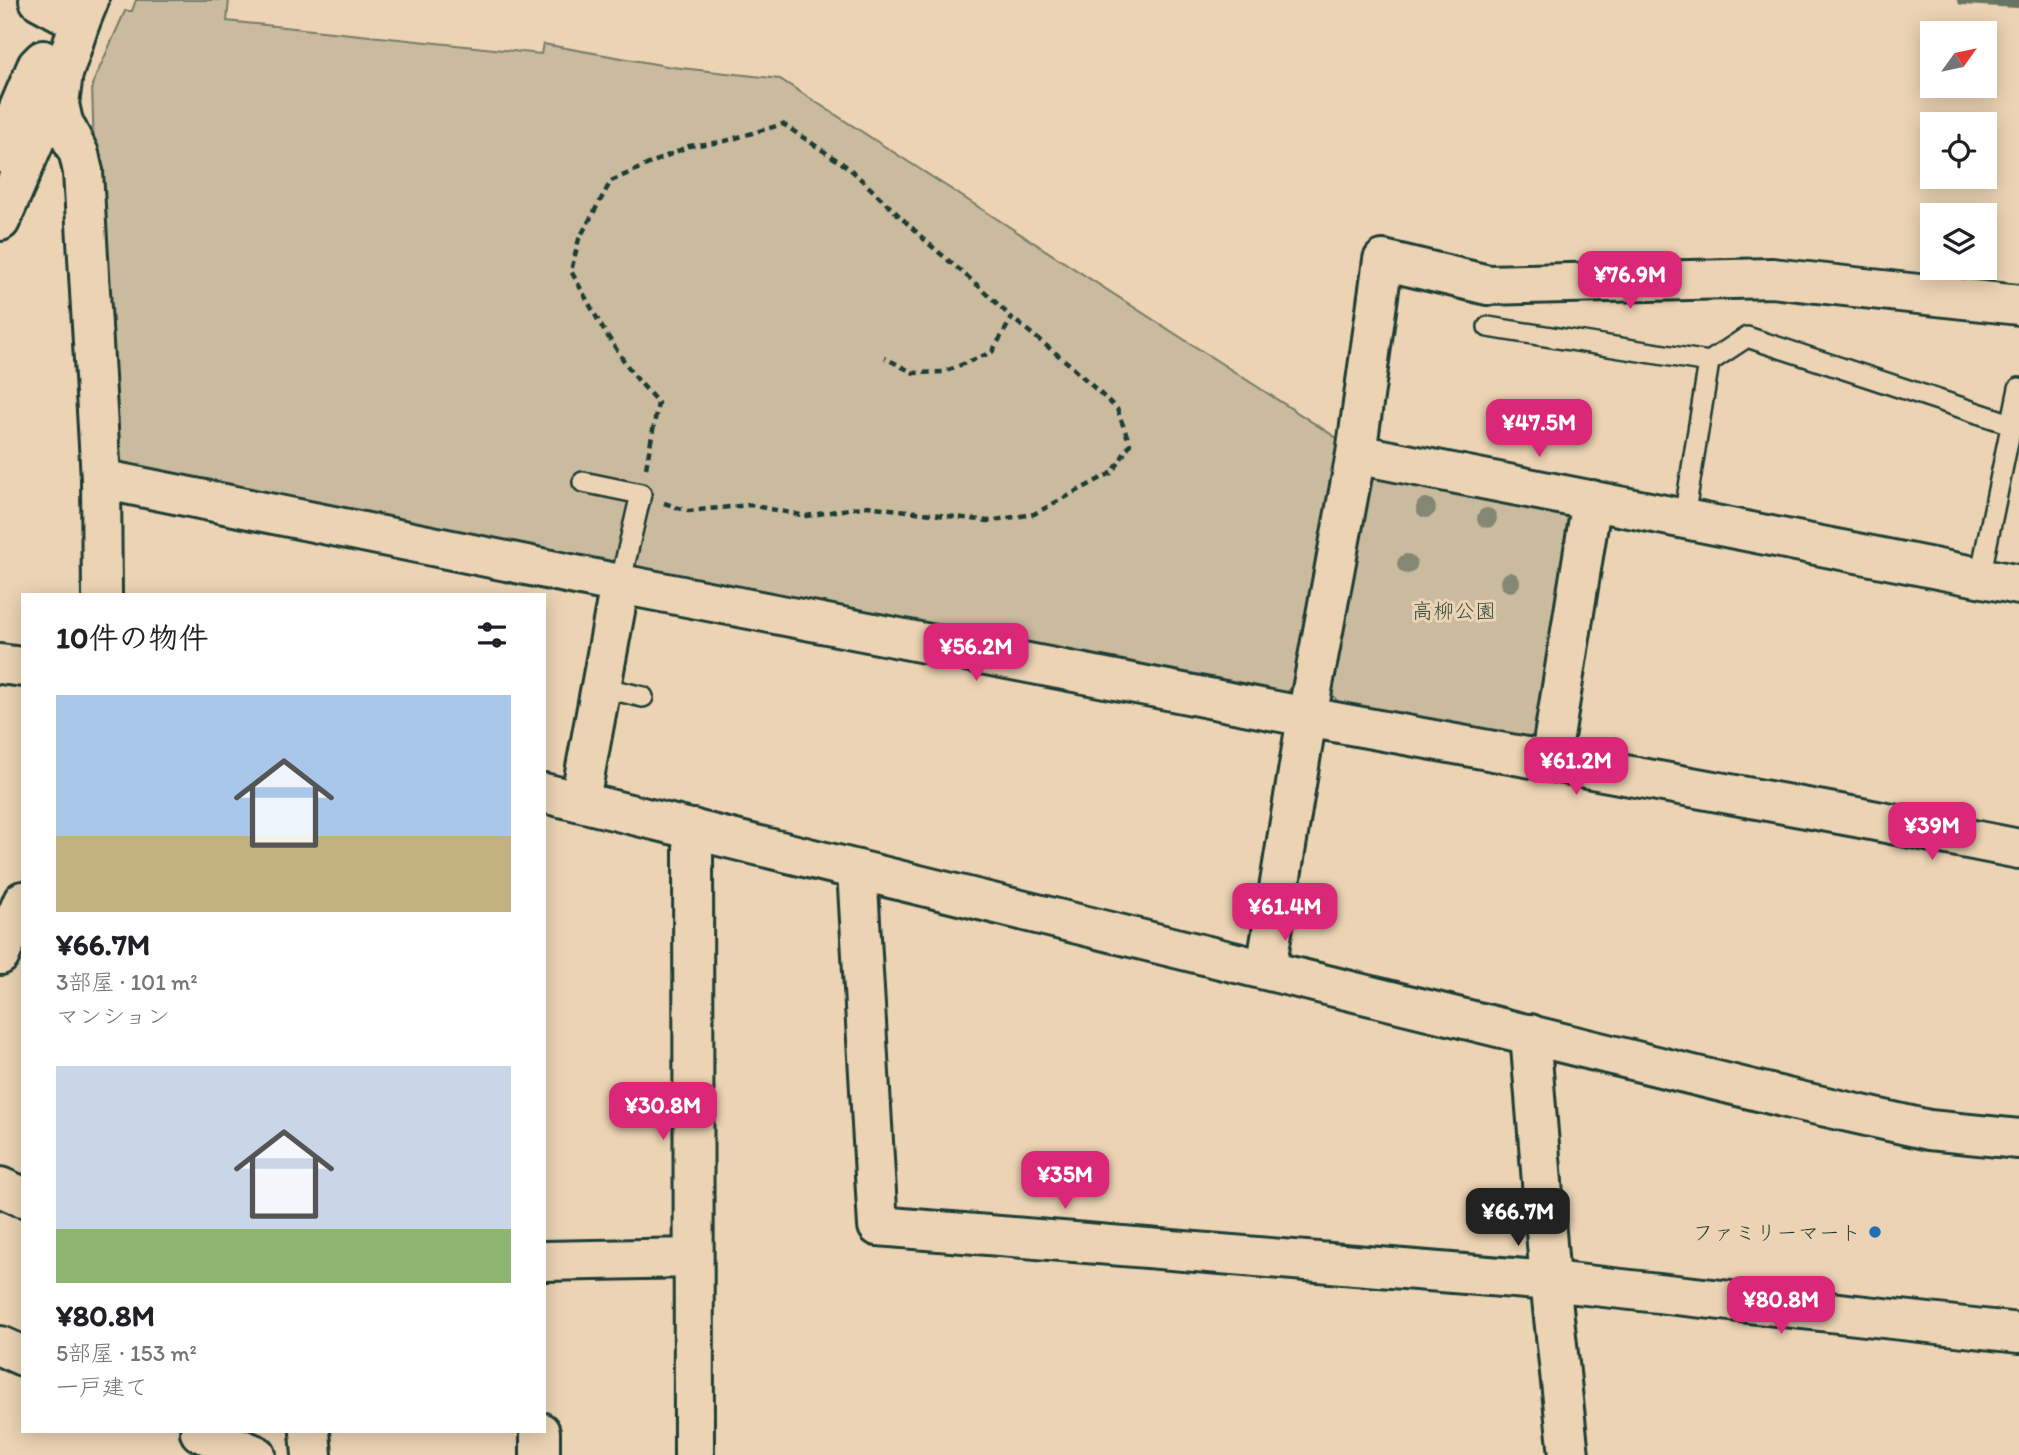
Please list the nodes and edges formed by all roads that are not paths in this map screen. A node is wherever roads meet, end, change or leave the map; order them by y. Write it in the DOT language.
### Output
graph roads {
  1 [pos="39,0"];
  2 [pos="85,11"];
  3 [pos="62,77"];
  4 [pos="14,154"];
  5 [pos="83,173"];
  6 [pos="0,221"];
  7 [pos="2019,305"];
  8 [pos="1488,327"];
  9 [pos="1709,362"];
  10 [pos="2019,388"];
  11 [pos="2011,424"];
  12 [pos="1356,454"];
  13 [pos="101,479"];
  14 [pos="583,482"];
  15 [pos="1592,500"];
  16 [pos="1684,518"];
  17 [pos="1980,577"];
  18 [pos="620,584"];
  19 [pos="2019,585"];
  20 [pos="102,593"];
  21 [pos="0,664"];
  22 [pos="21,667"];
  23 [pos="601,687"];
  24 [pos="643,696"];
  25 [pos="1307,718"];
  26 [pos="1550,762"];
  27 [pos="562,796"];
  28 [pos="693,829"];
  29 [pos="2019,849"];
  30 [pos="857,870"];
  31 [pos="21,906"];
  32 [pos="0,955"];
  33 [pos="1266,969"];
  34 [pos="1530,1034"];
  35 [pos="2019,1139"];
  36 [pos="0,1187"];
  37 [pos="21,1196"];
  38 [pos="692,1258"];
  39 [pos="546,1261"];
  40 [pos="1550,1281"];
  41 [pos="2019,1333"];
  42 [pos="0,1346"];
  43 [pos="21,1355"];
  44 [pos="202,1433"];
  45 [pos="310,1433"];
  46 [pos="540,1433"];
  47 [pos="256,1455"];
  48 [pos="312,1455"];
  49 [pos="540,1455"];
  50 [pos="694,1455"];
  51 [pos="1569,1455"];
  1 -- 2 [label="street"];
  2 -- 3 [label="street"];
  2 -- 4 [label="street"];
  3 -- 4 [label="street"];
  3 -- 5 [label="street"];
  4 -- 5 [label="street"];
  4 -- 6 [label="street"];
  5 -- 13 [label="street"];
  7 -- 12 [label="street"];
  8 -- 9 [label="lane"];
  9 -- 11 [label="lane"];
  9 -- 16 [label="lane"];
  10 -- 11 [label="lane"];
  11 -- 17 [label="lane"];
  12 -- 15 [label="street"];
  12 -- 25 [label="street"];
  13 -- 18 [label="street"];
  13 -- 20 [label="street"];
  14 -- 18 [label="lane"];
  15 -- 16 [label="street"];
  15 -- 26 [label="street"];
  16 -- 17 [label="street"];
  17 -- 19 [label="street"];
  18 -- 23 [label="street"];
  18 -- 25 [label="street"];
  21 -- 22 [label="street"];
  23 -- 24 [label="lane"];
  23 -- 27 [label="street"];
  25 -- 26 [label="street"];
  25 -- 33 [label="street"];
  26 -- 29 [label="street"];
  27 -- 28 [label="street"];
  28 -- 30 [label="street"];
  28 -- 38 [label="street"];
  30 -- 33 [label="street"];
  30 -- 40 [label="street"];
  31 -- 32 [label="street"];
  33 -- 34 [label="street"];
  34 -- 35 [label="street"];
  34 -- 40 [label="street"];
  36 -- 37 [label="street"];
  38 -- 39 [label="street"];
  38 -- 50 [label="street"];
  40 -- 41 [label="street"];
  40 -- 51 [label="street"];
  42 -- 43 [label="street"];
  44 -- 47 [label="street"];
  45 -- 48 [label="street"];
  46 -- 49 [label="street"];
}
